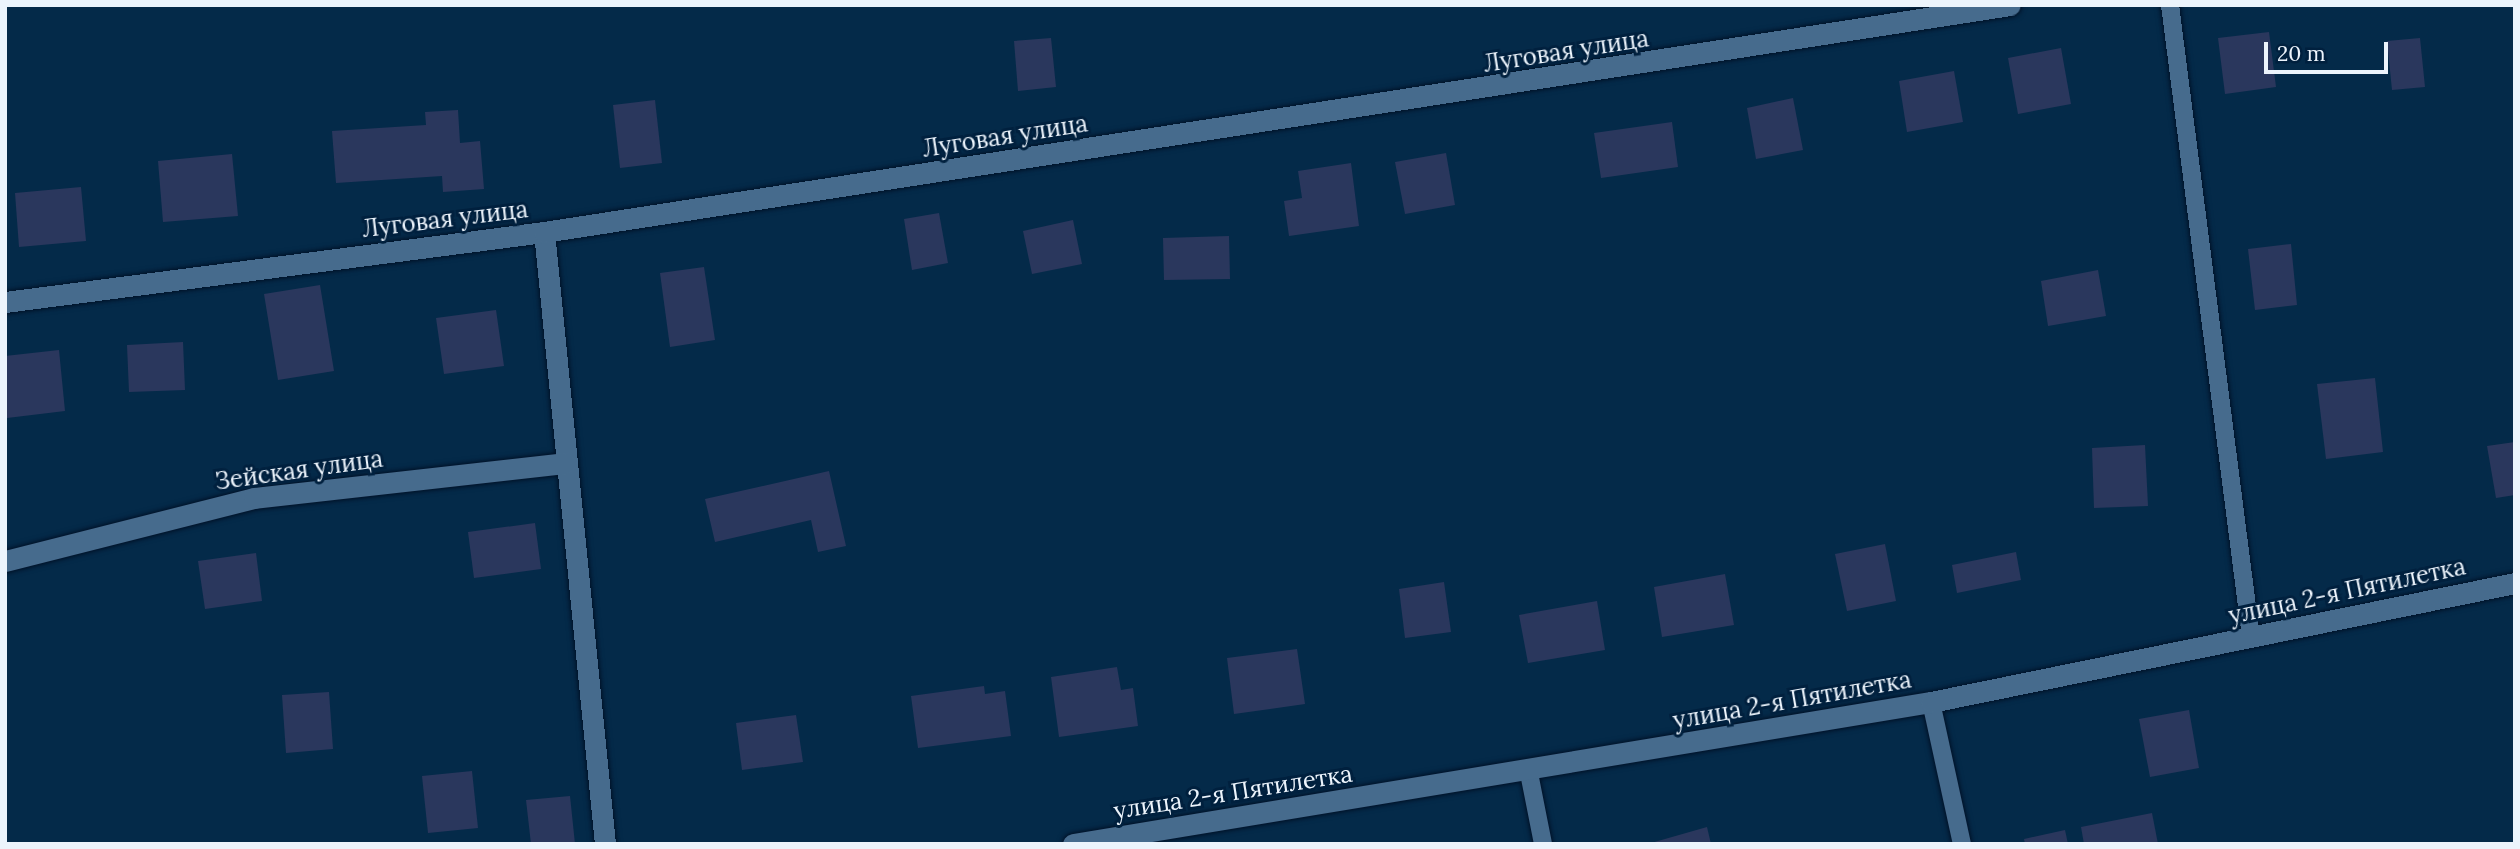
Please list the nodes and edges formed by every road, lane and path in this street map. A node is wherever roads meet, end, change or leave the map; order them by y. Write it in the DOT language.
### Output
graph roads {
  1 [pos="2010,5"];
  2 [pos="2170,5"];
  3 [pos="544,232"];
  4 [pos="5,302"];
  5 [pos="565,463"];
  6 [pos="5,561"];
  7 [pos="2515,583"];
  8 [pos="2251,638"];
  9 [pos="1931,702"];
  10 [pos="1530,773"];
  11 [pos="605,844"];
  12 [pos="1073,844"];
  13 [pos="1543,844"];
  14 [pos="1962,844"];
  1 -- 3 [label="street, Луговая улица"];
  2 -- 8 [label="lane"];
  3 -- 4 [label="street, Луговая улица"];
  3 -- 5 [label="street"];
  5 -- 6 [label="street, Зейская улица"];
  5 -- 11 [label="street"];
  7 -- 8 [label="street, улица 2-я Пятилетка"];
  8 -- 9 [label="street, улица 2-я Пятилетка"];
  9 -- 10 [label="street, улица 2-я Пятилетка"];
  9 -- 14 [label="lane"];
  10 -- 12 [label="street, улица 2-я Пятилетка"];
  10 -- 13 [label="lane"];
}
